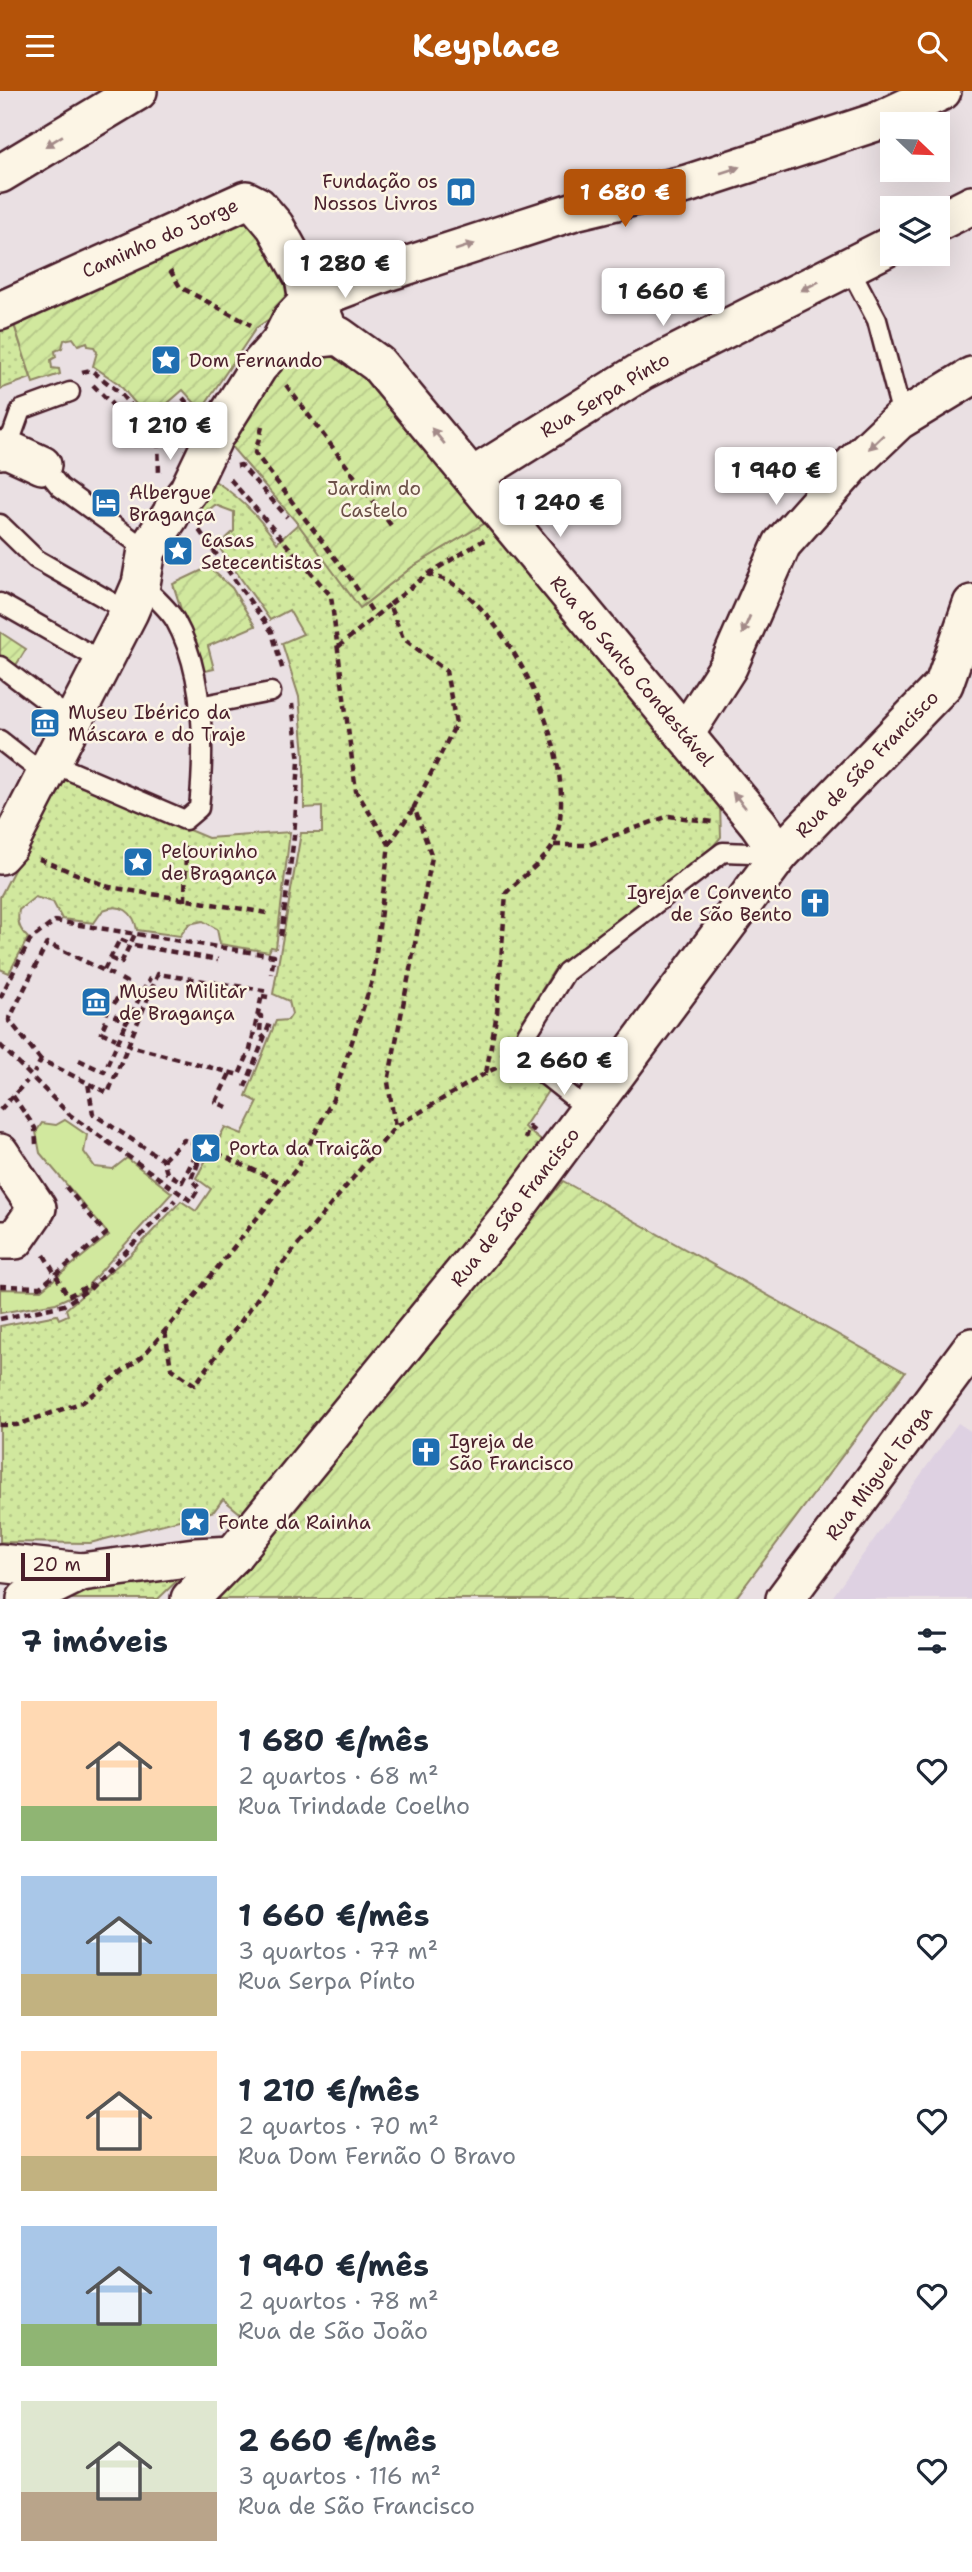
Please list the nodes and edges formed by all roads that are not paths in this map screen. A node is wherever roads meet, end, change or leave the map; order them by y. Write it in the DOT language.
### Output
graph roads {
  1 [pos="942,91"];
  2 [pos="123,99"];
  3 [pos="0,174"];
  4 [pos="972,205"];
  5 [pos="950,216"];
  6 [pos="880,251"];
  7 [pos="849,267"];
  8 [pos="308,302"];
  9 [pos="0,311"];
  10 [pos="339,336"];
  11 [pos="270,352"];
  12 [pos="972,376"];
  13 [pos="70,392"];
  14 [pos="903,419"];
  15 [pos="4,449"];
  16 [pos="42,465"];
  17 [pos="472,477"];
  18 [pos="0,524"];
  19 [pos="139,582"];
  20 [pos="0,603"];
  21 [pos="972,604"];
  22 [pos="104,662"];
  23 [pos="0,666"];
  24 [pos="958,691"];
  25 [pos="271,692"];
  26 [pos="199,706"];
  27 [pos="74,722"];
  28 [pos="685,734"];
  29 [pos="0,740"];
  30 [pos="49,770"];
  31 [pos="11,844"];
  32 [pos="780,855"];
  33 [pos="590,1111"];
  34 [pos="0,1153"];
  35 [pos="0,1240"];
  36 [pos="972,1347"];
  37 [pos="233,1555"];
  38 [pos="0,1563"];
  39 [pos="81,1571"];
  40 [pos="26,1599"];
  41 [pos="190,1599"];
  42 [pos="785,1599"];
  8 -- 1 [label="street, one-way"];
  2 -- 3 [label="street, one-way"];
  4 -- 5 [label="street"];
  6 -- 7 [label="street, Rua Serpa Pínto"];
  7 -- 14 [label="lane"];
  7 -- 17 [label="street, Rua Serpa Pínto, one-way"];
  8 -- 9 [label="street, Caminho do Jorge"];
  8 -- 10 [label="street, Rua do Santo Condestável"];
  8 -- 11 [label="street"];
  10 -- 11 [label="street"];
  17 -- 10 [label="street, Rua do Santo Condestável, one-way"];
  11 -- 19 [label="street"];
  12 -- 14 [label="street"];
  13 -- 15 [label="lane"];
  14 -- 28 [label="street, one-way"];
  15 -- 16 [label="street"];
  16 -- 19 [label="lane"];
  17 -- 28 [label="street, Rua do Santo Condestável"];
  18 -- 19 [label="lane"];
  19 -- 22 [label="street"];
  19 -- 26 [label="lane"];
  20 -- 22 [label="lane"];
  21 -- 24 [label="street"];
  22 -- 27 [label="street"];
  23 -- 27 [label="lane"];
  24 -- 32 [label="street, Rua de São Francisco"];
  25 -- 26 [label="lane"];
  26 -- 30 [label="lane"];
  27 -- 30 [label="street"];
  32 -- 28 [label="street, Rua do Santo Condestável, one-way"];
  29 -- 30 [label="lane"];
  30 -- 31 [label="street"];
  32 -- 33 [label="street, Rua de São Francisco"];
  32 -- 33 [label="lane"];
  33 -- 37 [label="street, Rua de São Francisco"];
  34 -- 35 [label="street"];
  36 -- 42 [label="street, Rua Miguel Torga"];
  37 -- 39 [label="street"];
  37 -- 41 [label="street, Rua de São Francisco"];
  38 -- 39 [label="street"];
  39 -- 40 [label="street"];
}
